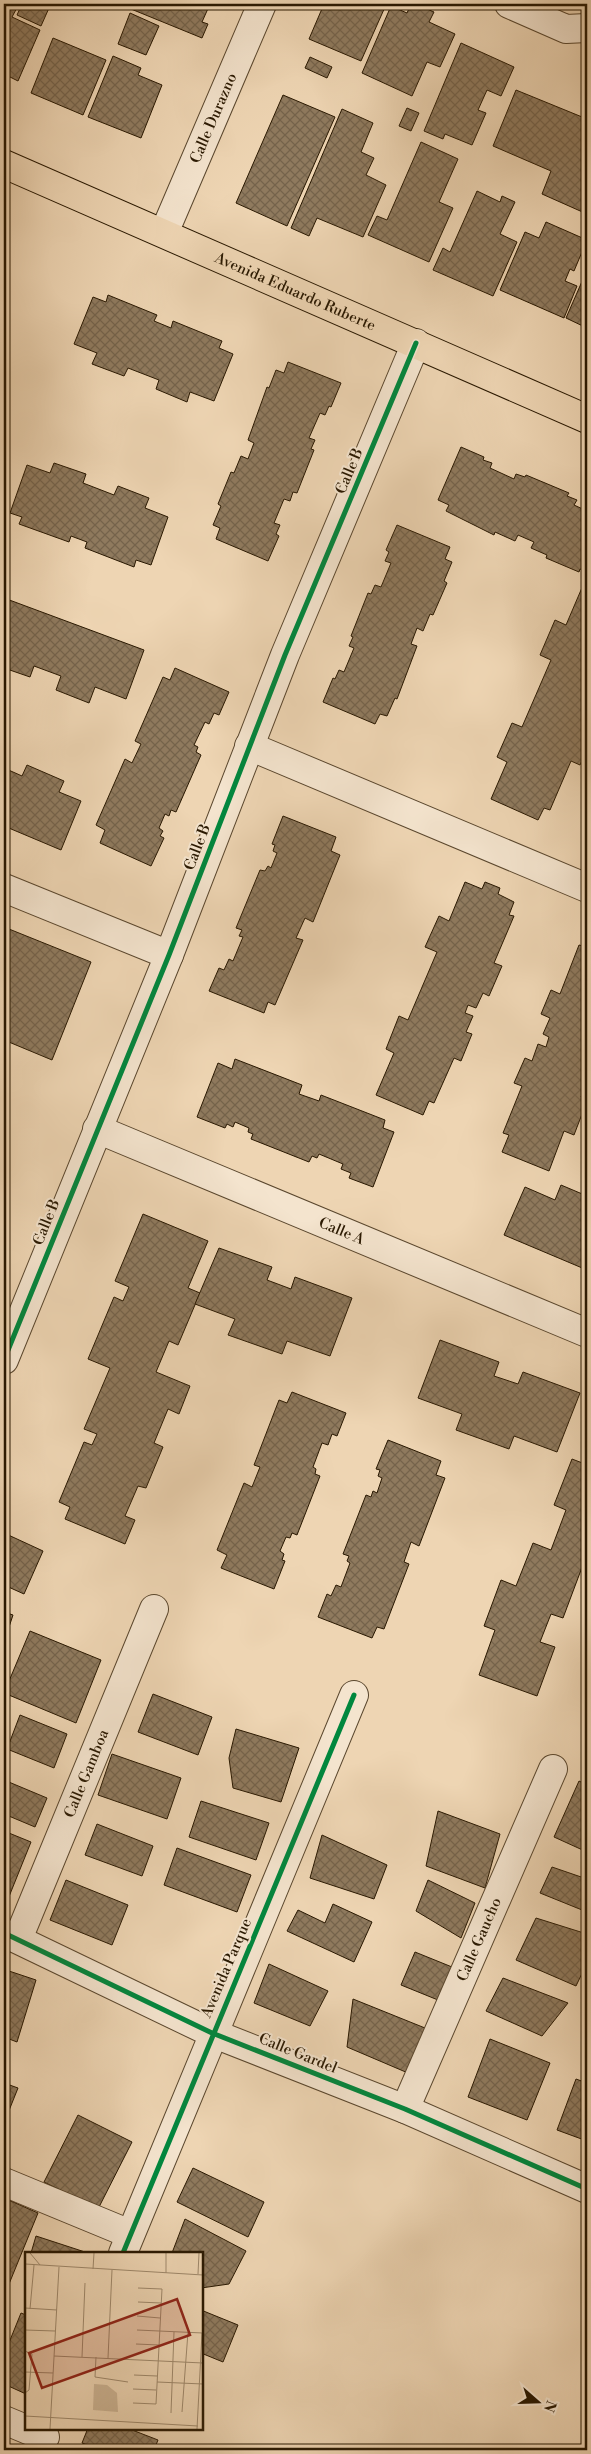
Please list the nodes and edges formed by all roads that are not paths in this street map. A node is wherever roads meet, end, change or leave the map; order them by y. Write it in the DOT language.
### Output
graph roads {
  1 [pos="262,4"];
  2 [pos="509,4"];
  3 [pos="587,28"];
  4 [pos="4,164"];
  5 [pos="164,233"];
  6 [pos="416,344"];
  7 [pos="587,419"];
  8 [pos="249,746"];
  9 [pos="4,888"];
  10 [pos="587,888"];
  11 [pos="169,955"];
  12 [pos="97,1129"];
  13 [pos="587,1333"];
  14 [pos="4,1360"];
  15 [pos="154,1610"];
  16 [pos="354,1695"];
  17 [pos="553,1769"];
  18 [pos="11,1936"];
  19 [pos="212,2032"];
  20 [pos="405,2109"];
  21 [pos="4,2182"];
  22 [pos="587,2189"];
  23 [pos="126,2244"];
  24 [pos="4,2420"];
  25 [pos="44,2438"];
  1 -- 5 [label="street, Calle Durazno"];
  2 -- 3 [label="street"];
  4 -- 5 [label="main road, Avenida Eduardo Ruberte"];
  5 -- 6 [label="main road, Avenida Eduardo Ruberte"];
  6 -- 7 [label="main road, Avenida Eduardo Ruberte"];
  6 -- 8 [label="street, Calle B"];
  8 -- 10 [label="street"];
  8 -- 11 [label="street, Calle B"];
  9 -- 11 [label="street"];
  11 -- 12 [label="street, Calle B"];
  12 -- 13 [label="street, Calle A"];
  12 -- 14 [label="street, Calle B"];
  15 -- 18 [label="street, Calle Gamboa"];
  16 -- 19 [label="street, Avenida Parque"];
  17 -- 20 [label="street, Calle Gaucho"];
  18 -- 19 [label="street, Calle Gardel"];
  19 -- 20 [label="street, Calle Gardel"];
  19 -- 23 [label="street, Avenida Parque"];
  20 -- 22 [label="street, Calle Gardel"];
  21 -- 23 [label="street"];
  24 -- 25 [label="street"];
}
